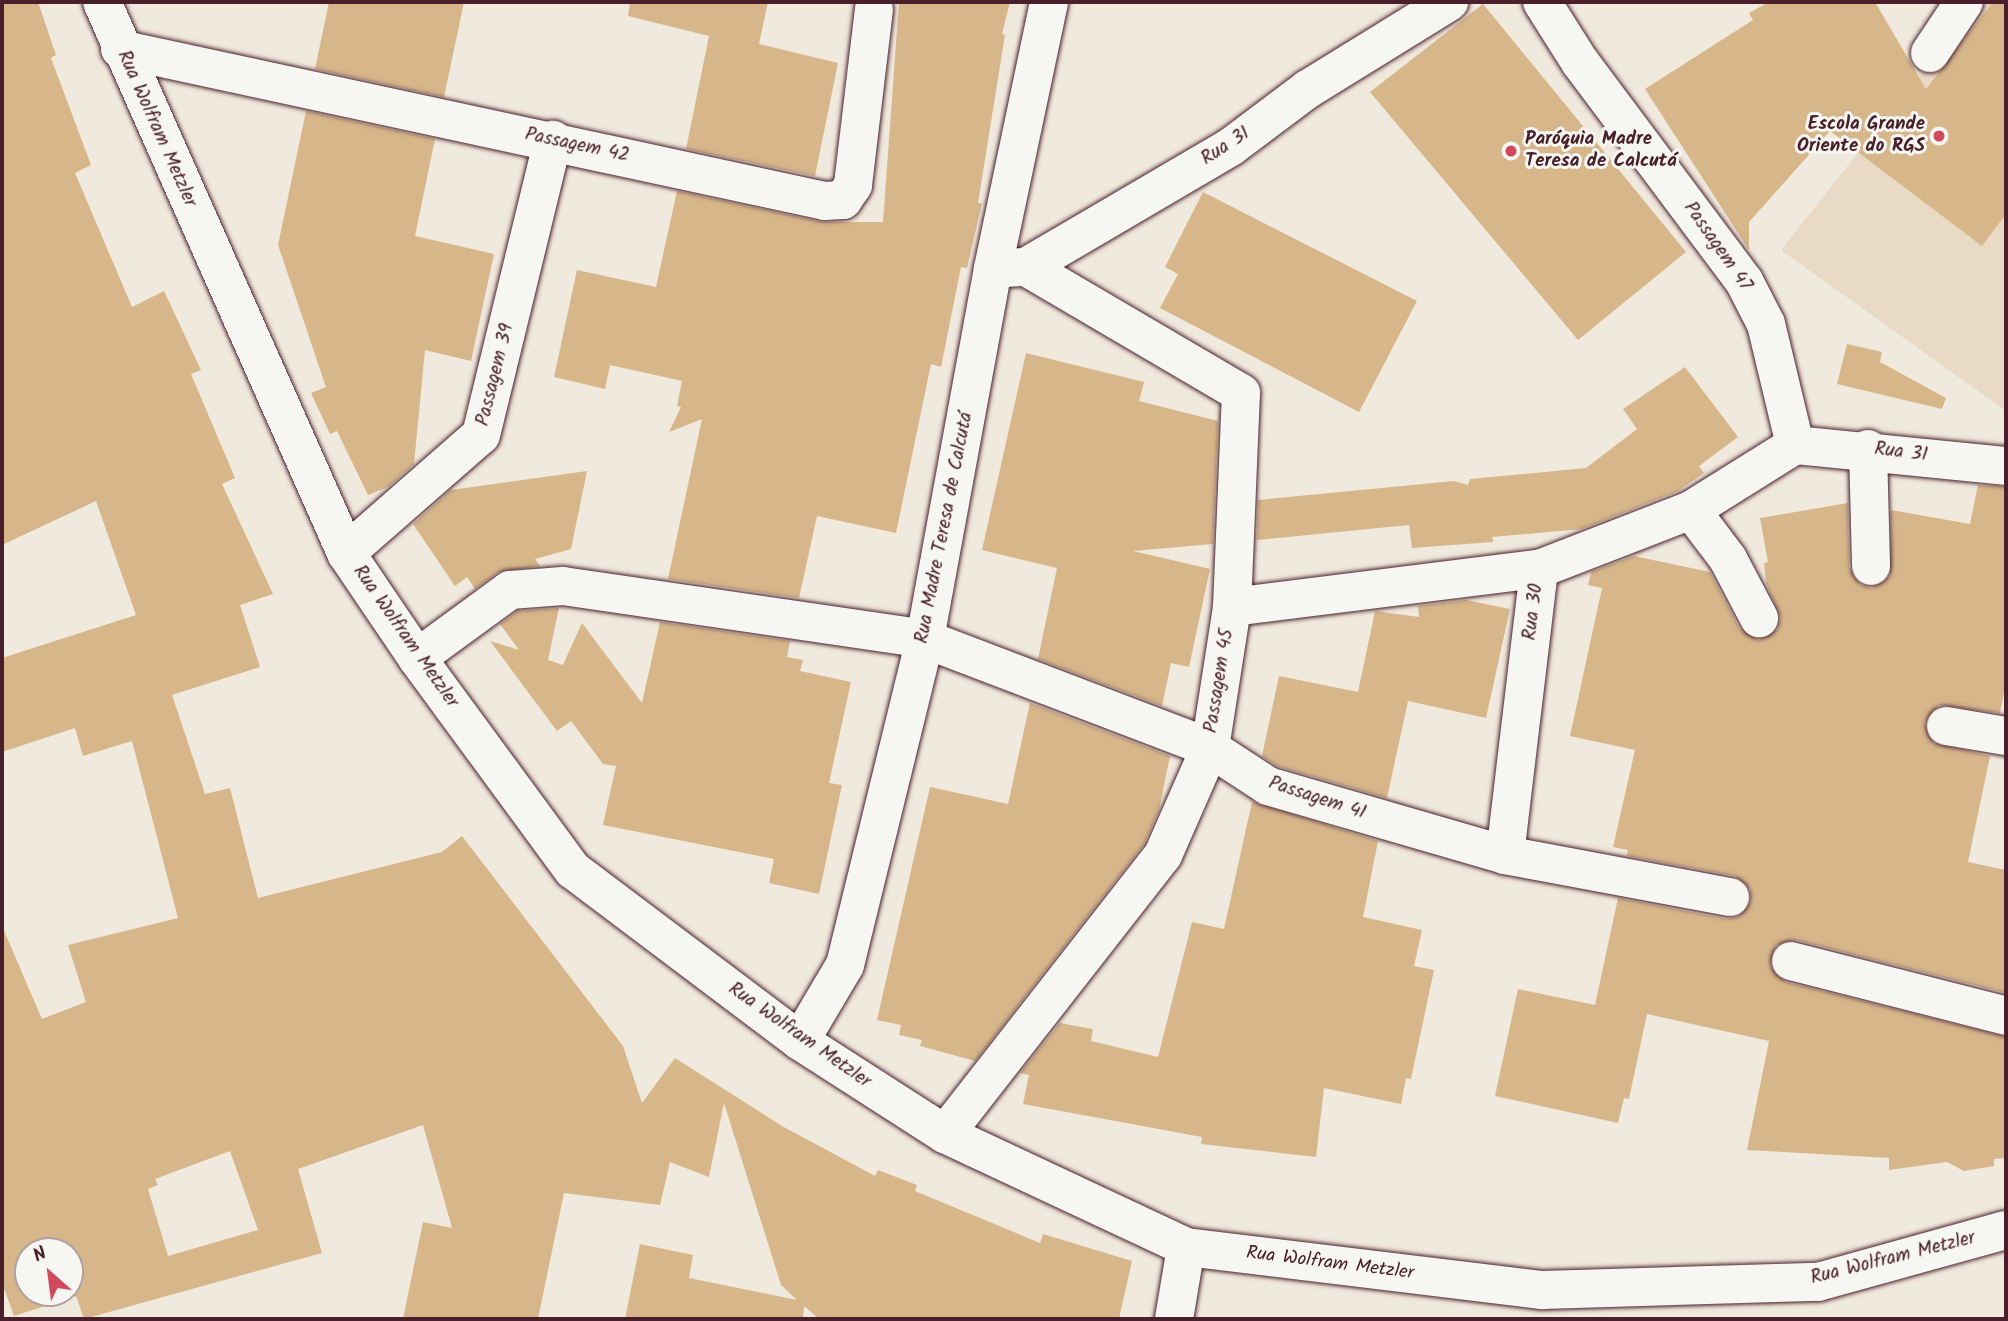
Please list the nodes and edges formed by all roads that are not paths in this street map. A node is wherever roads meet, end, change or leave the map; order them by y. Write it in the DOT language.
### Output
graph roads {
  1 [pos="102,2"];
  2 [pos="1049,2"];
  3 [pos="1450,2"];
  4 [pos="1542,2"];
  5 [pos="1964,2"];
  6 [pos="874,9"];
  7 [pos="120,49"];
  8 [pos="1930,53"];
  9 [pos="552,141"];
  10 [pos="1009,268"];
  11 [pos="1795,445"];
  12 [pos="1868,449"];
  13 [pos="2006,466"];
  14 [pos="1691,510"];
  15 [pos="346,553"];
  16 [pos="1871,566"];
  17 [pos="1539,569"];
  18 [pos="1232,607"];
  19 [pos="1759,618"];
  20 [pos="925,639"];
  21 [pos="417,658"];
  22 [pos="1947,726"];
  23 [pos="2006,736"];
  24 [pos="1210,748"];
  25 [pos="1505,855"];
  26 [pos="1730,897"];
  27 [pos="1791,961"];
  28 [pos="2006,1016"];
  29 [pos="800,1041"];
  30 [pos="946,1134"];
  31 [pos="2006,1230"];
  32 [pos="1186,1247"];
  33 [pos="1174,1319"];
  1 -- 7 [label="street, Rua Wolfram Metzler"];
  2 -- 10 [label="street, Rua Madre Teresa de Calcutá"];
  3 -- 10 [label="street, Rua 31"];
  4 -- 11 [label="street, Passagem 47"];
  5 -- 8 [label="street"];
  6 -- 9 [label="street, Passagem 42"];
  7 -- 9 [label="street, Passagem 42"];
  7 -- 15 [label="street, Rua Wolfram Metzler"];
  9 -- 15 [label="street, Passagem 39"];
  10 -- 18 [label="street, Passagem 45"];
  10 -- 20 [label="street, Rua Madre Teresa de Calcutá"];
  11 -- 12 [label="street, Rua 31"];
  11 -- 14 [label="street, Rua 30"];
  12 -- 13 [label="street, Rua 31"];
  12 -- 16 [label="street"];
  14 -- 17 [label="street, Rua 30"];
  14 -- 19 [label="street"];
  15 -- 21 [label="street, Rua Wolfram Metzler"];
  17 -- 18 [label="street"];
  17 -- 25 [label="street, Rua 30"];
  18 -- 24 [label="street, Passagem 45"];
  20 -- 21 [label="street, Passagem 41"];
  20 -- 24 [label="street, Passagem 41"];
  20 -- 29 [label="street, Rua Madre Teresa de Calcutá"];
  21 -- 29 [label="street, Rua Wolfram Metzler"];
  22 -- 23 [label="street"];
  24 -- 25 [label="street, Passagem 41"];
  24 -- 30 [label="street, Passagem 45"];
  25 -- 26 [label="street, Passagem 41"];
  27 -- 28 [label="street"];
  29 -- 30 [label="street, Rua Wolfram Metzler"];
  30 -- 32 [label="street, Rua Wolfram Metzler"];
  31 -- 32 [label="street, Rua Wolfram Metzler"];
  32 -- 33 [label="street"];
}
